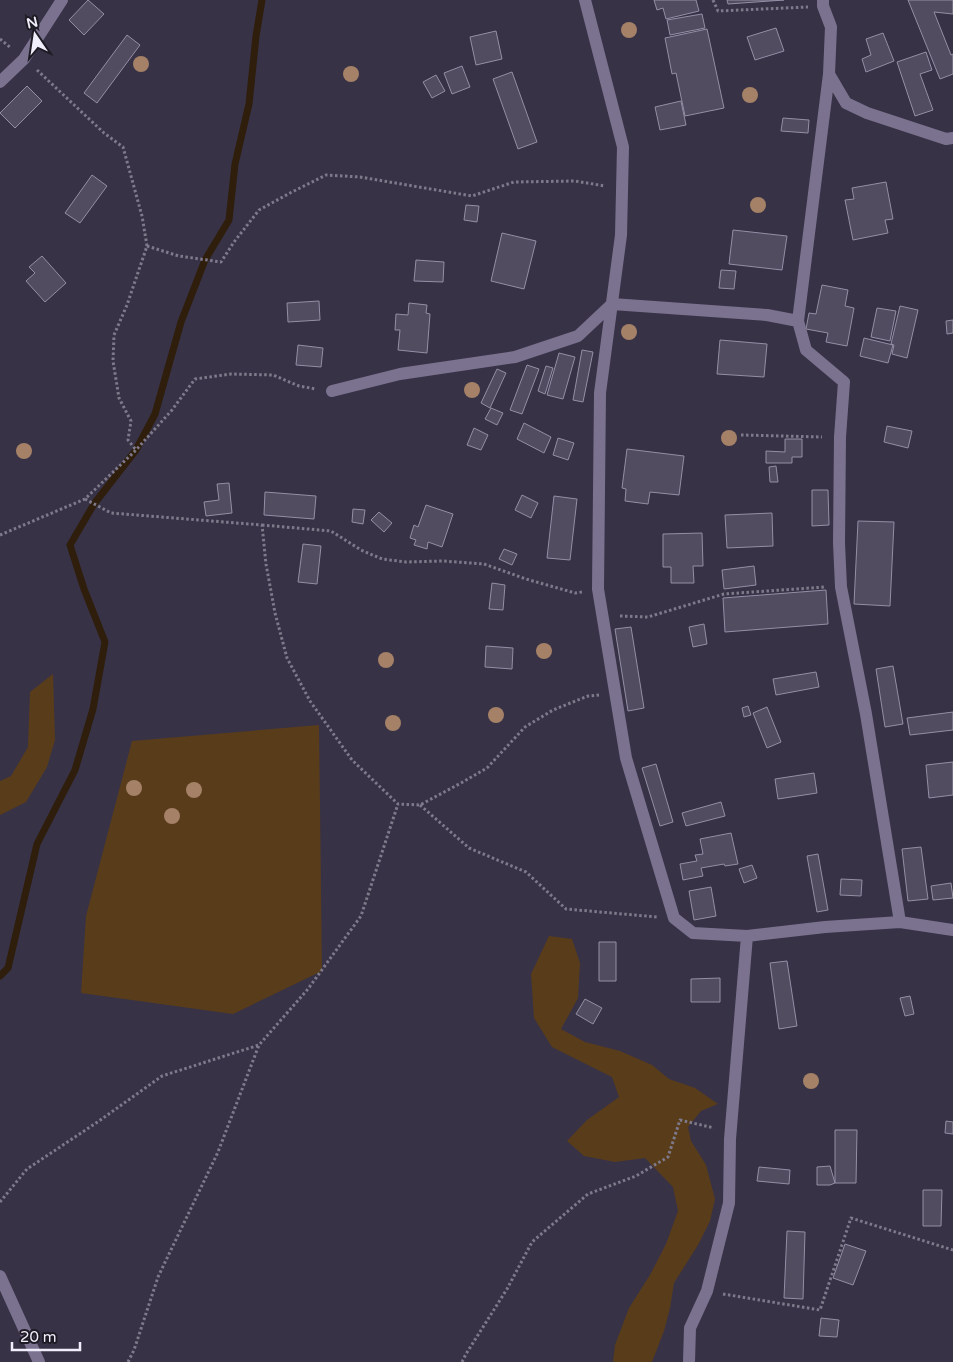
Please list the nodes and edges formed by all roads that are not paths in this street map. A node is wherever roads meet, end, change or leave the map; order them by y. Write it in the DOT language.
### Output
graph roads {
  1 [pos="62,0"];
  2 [pos="584,0"];
  3 [pos="823,3"];
  4 [pos="829,74"];
  5 [pos="0,82"];
  6 [pos="953,138"];
  7 [pos="612,304"];
  8 [pos="798,321"];
  9 [pos="332,391"];
  10 [pos="900,922"];
  11 [pos="953,930"];
  12 [pos="747,936"];
  13 [pos="0,1276"];
  14 [pos="39,1362"];
  15 [pos="689,1362"];
  1 -- 5 [label="street"];
  2 -- 7 [label="street"];
  3 -- 4 [label="street"];
  4 -- 6 [label="street"];
  4 -- 8 [label="street"];
  7 -- 8 [label="street"];
  7 -- 9 [label="street"];
  7 -- 12 [label="street"];
  8 -- 10 [label="street"];
  10 -- 11 [label="street"];
  10 -- 12 [label="street"];
  12 -- 15 [label="street"];
  13 -- 14 [label="street"];
}
